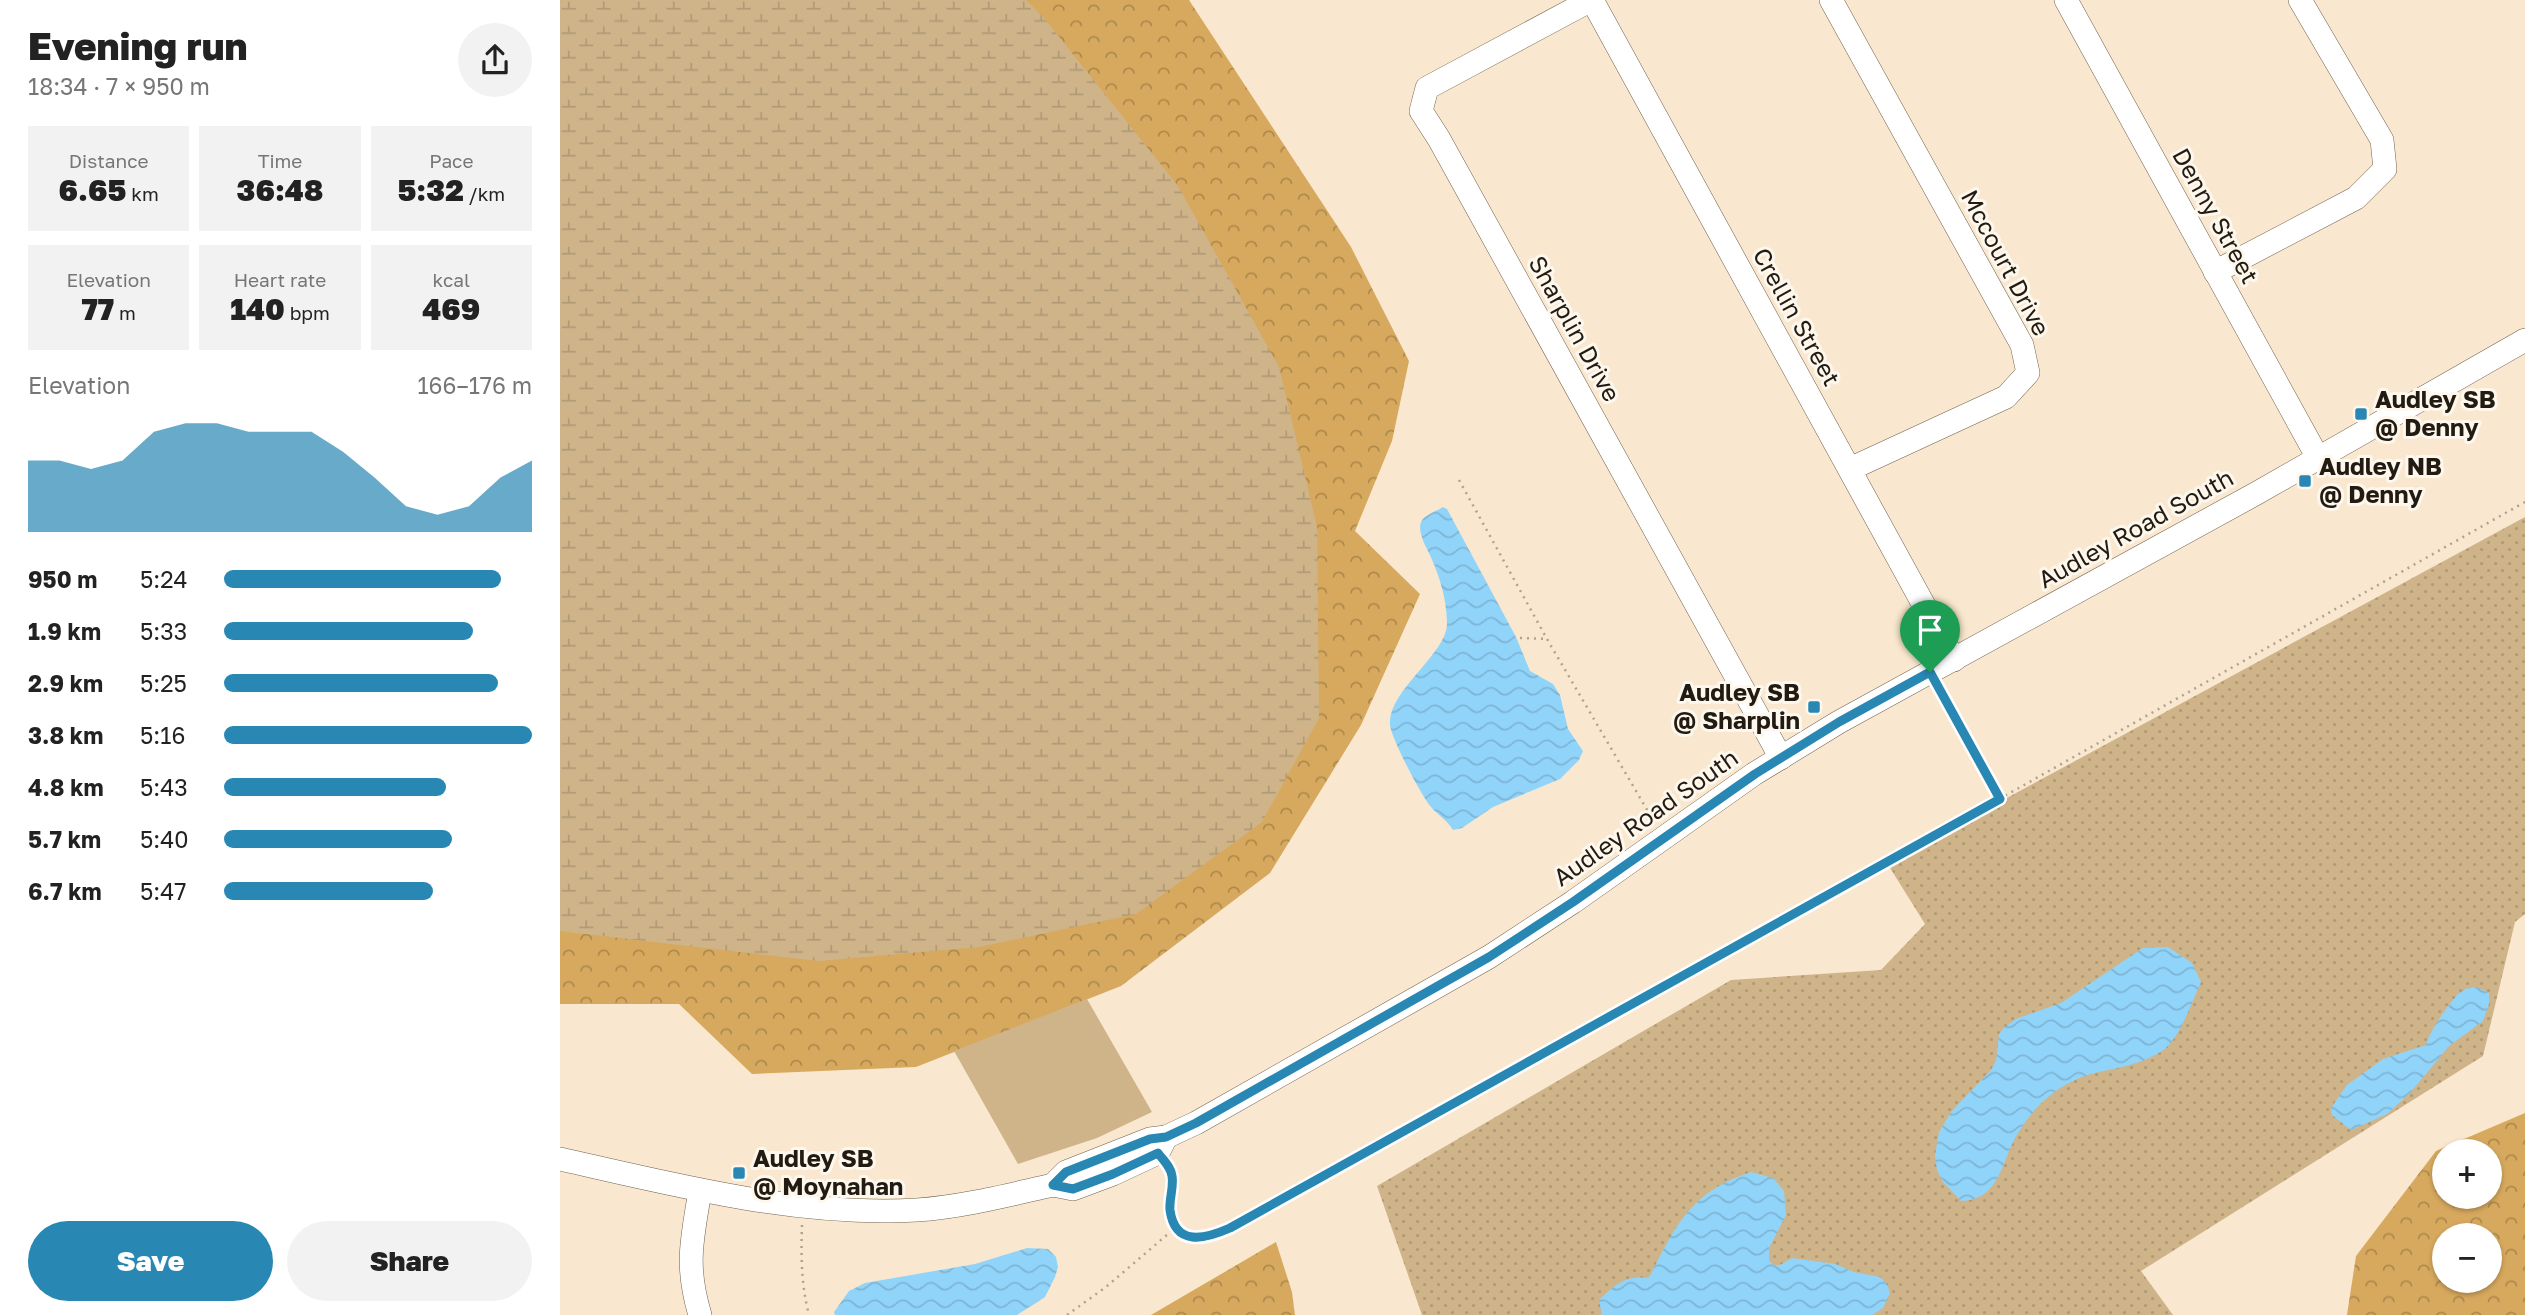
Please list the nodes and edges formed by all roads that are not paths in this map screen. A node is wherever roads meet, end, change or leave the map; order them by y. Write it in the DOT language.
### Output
graph roads {
  1 [pos="1592,0"];
  2 [pos="1831,0"];
  3 [pos="2066,0"];
  4 [pos="2300,0"];
  5 [pos="2215,272"];
  6 [pos="2525,340"];
  7 [pos="2318,458"];
  8 [pos="1850,469"];
  9 [pos="1954,660"];
  10 [pos="1781,758"];
  11 [pos="560,1159"];
  12 [pos="700,1191"];
  13 [pos="700,1315"];
  1 -- 8 [label="street, Crellin Street"];
  1 -- 10 [label="street, Sharplin Drive"];
  2 -- 8 [label="street, Mccourt Drive"];
  3 -- 5 [label="street, Denny Street"];
  4 -- 5 [label="street"];
  5 -- 7 [label="street, Denny Street"];
  6 -- 7 [label="street, Audley Road South"];
  7 -- 9 [label="street, Audley Road South"];
  8 -- 9 [label="street, Crellin Street"];
  9 -- 10 [label="street, Audley Road South"];
  10 -- 12 [label="street, Audley Road South"];
  11 -- 12 [label="street, Audley Road South"];
  12 -- 13 [label="street"];
}
